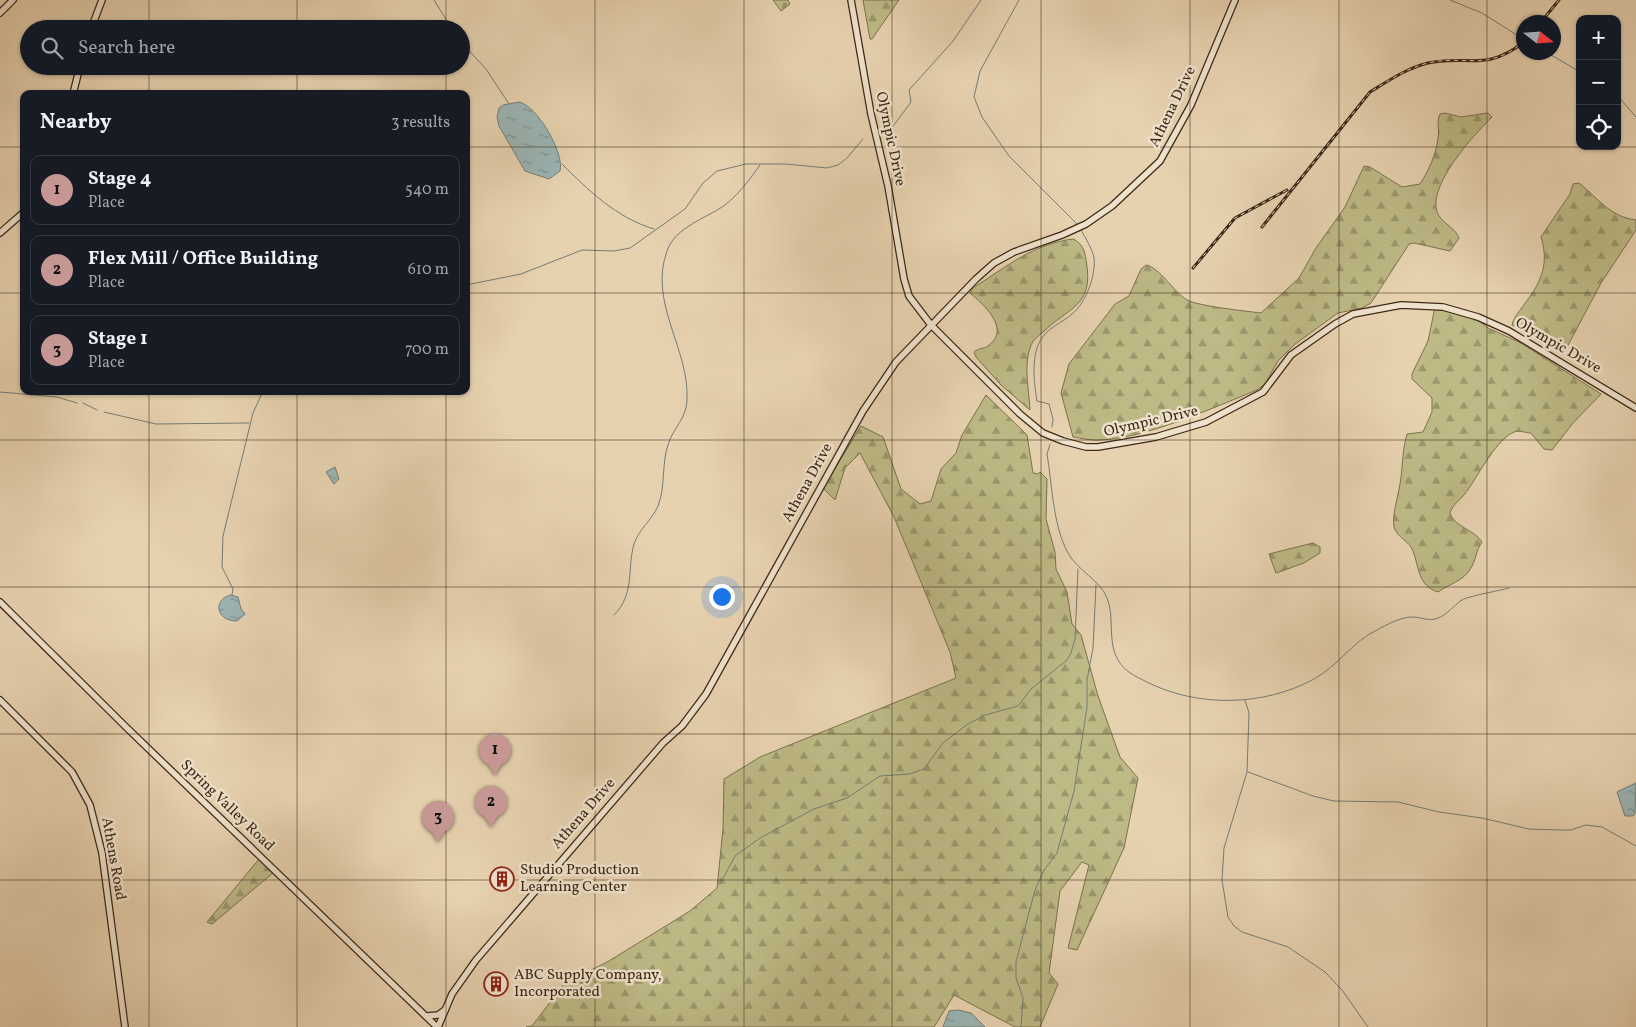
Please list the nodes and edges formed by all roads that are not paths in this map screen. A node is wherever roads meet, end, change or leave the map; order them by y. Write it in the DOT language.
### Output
graph roads {
  1 [pos="13,0"];
  2 [pos="102,0"];
  3 [pos="851,0"];
  4 [pos="1235,0"];
  5 [pos="0,14"];
  6 [pos="94,20"];
  7 [pos="78,75"];
  8 [pos="74,90"];
  9 [pos="20,216"];
  10 [pos="0,233"];
  11 [pos="931,325"];
  12 [pos="1636,408"];
  13 [pos="0,602"];
  14 [pos="0,700"];
  15 [pos="447,1008"];
  16 [pos="426,1016"];
  17 [pos="125,1027"];
  18 [pos="438,1027"];
  1 -- 5 [label="street"];
  2 -- 6 [label="street"];
  3 -- 11 [label="street, Olympic Drive"];
  4 -- 11 [label="street, Athena Drive"];
  7 -- 8 [label="street"];
  9 -- 10 [label="street"];
  11 -- 12 [label="street, Olympic Drive"];
  11 -- 15 [label="street, Athena Drive"];
  13 -- 16 [label="street, Spring Valley Road"];
  14 -- 17 [label="street, Athens Road"];
  15 -- 16 [label="street"];
  15 -- 18 [label="street, Athena Drive"];
  16 -- 18 [label="street, Spring Valley Road"];
}
